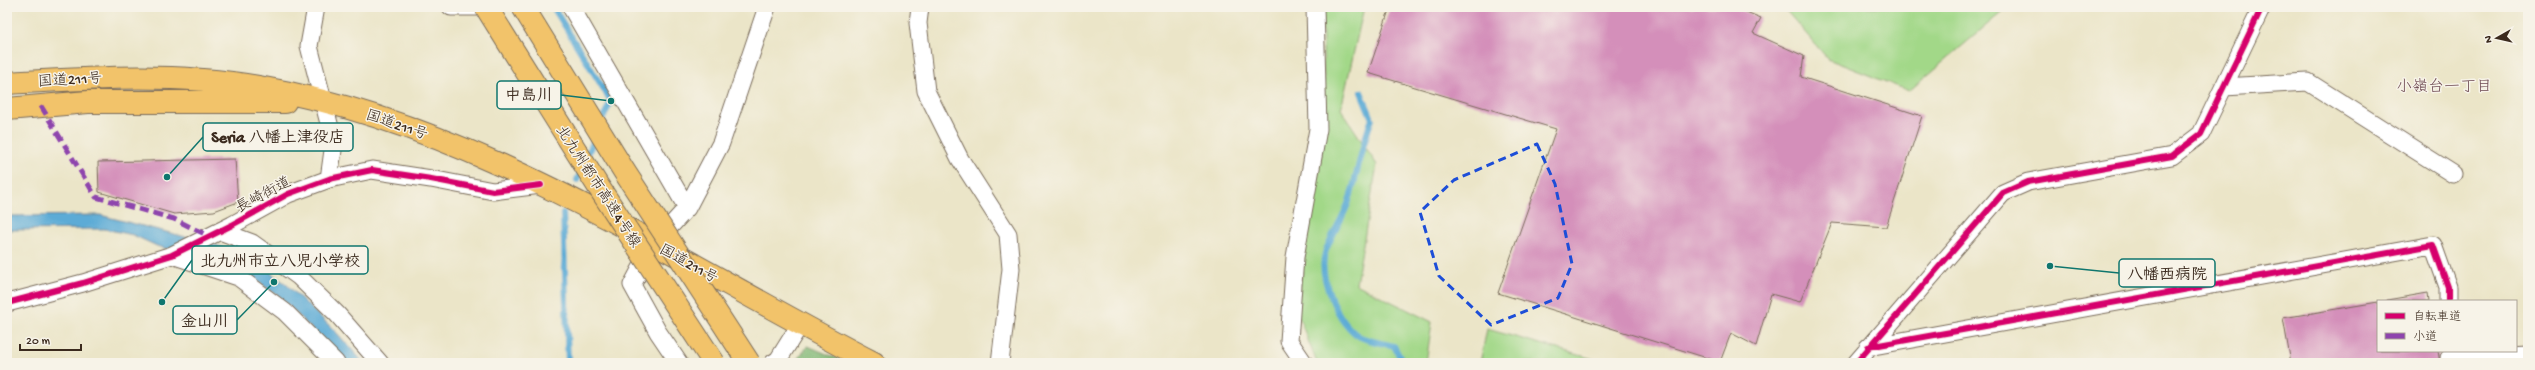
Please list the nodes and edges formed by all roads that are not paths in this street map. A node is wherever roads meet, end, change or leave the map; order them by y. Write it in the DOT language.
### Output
graph roads {
  1 [pos="316,7"];
  2 [pos="451,7"];
  3 [pos="485,7"];
  4 [pos="523,7"];
  5 [pos="571,7"];
  6 [pos="767,7"];
  7 [pos="920,7"];
  8 [pos="1315,7"];
  9 [pos="2262,7"];
  10 [pos="7,82"];
  11 [pos="2224,87"];
  12 [pos="322,101"];
  13 [pos="7,109"];
  14 [pos="2453,174"];
  15 [pos="329,179"];
  16 [pos="541,185"];
  17 [pos="687,208"];
  18 [pos="220,231"];
  19 [pos="654,244"];
  20 [pos="172,255"];
  21 [pos="2448,300"];
  22 [pos="7,302"];
  23 [pos="801,323"];
  24 [pos="1868,347"];
  25 [pos="2528,354"];
  26 [pos="2449,357"];
  27 [pos="336,363"];
  28 [pos="380,363"];
  29 [pos="679,363"];
  30 [pos="714,363"];
  31 [pos="749,363"];
  32 [pos="773,363"];
  33 [pos="874,363"];
  34 [pos="1000,363"];
  35 [pos="1304,363"];
  36 [pos="1856,363"];
  1 -- 12 [label="street"];
  2 -- 3 [label="street"];
  3 -- 30 [label="highway, 北九州都市高速4号線, bridge"];
  4 -- 31 [label="highway, 北九州都市高速4号線, bridge"];
  5 -- 17 [label="street"];
  6 -- 17 [label="street"];
  7 -- 34 [label="street"];
  8 -- 35 [label="street"];
  9 -- 11 [label="street"];
  10 -- 12 [label="highway, 国道211号"];
  11 -- 14 [label="street"];
  11 -- 24 [label="street"];
  12 -- 13 [label="highway, 国道211号"];
  12 -- 15 [label="street"];
  12 -- 16 [label="highway, 国道211号"];
  15 -- 16 [label="street, 長崎街道"];
  15 -- 18 [label="street, 長崎街道"];
  16 -- 19 [label="highway, 国道211号"];
  17 -- 19 [label="street"];
  18 -- 20 [label="street, 長崎街道"];
  18 -- 28 [label="street"];
  19 -- 23 [label="highway, 国道211号"];
  19 -- 29 [label="street"];
  20 -- 22 [label="street, 長崎街道"];
  20 -- 27 [label="street"];
  21 -- 24 [label="street"];
  23 -- 32 [label="street"];
  23 -- 33 [label="highway, 国道211号"];
  24 -- 36 [label="street"];
  25 -- 26 [label="street"];
}
